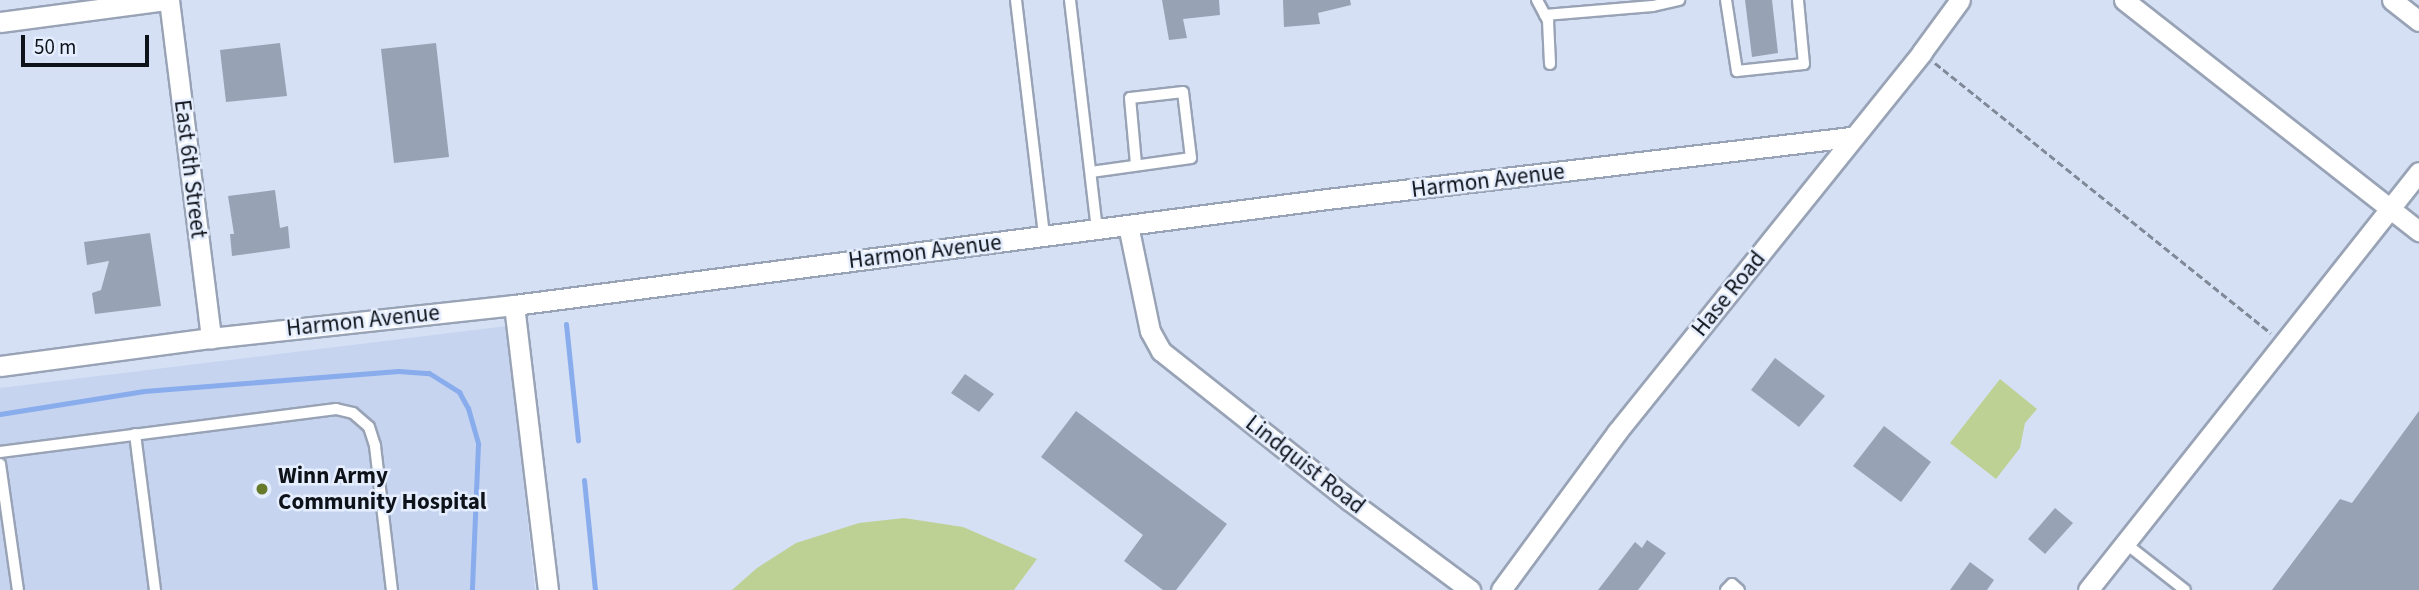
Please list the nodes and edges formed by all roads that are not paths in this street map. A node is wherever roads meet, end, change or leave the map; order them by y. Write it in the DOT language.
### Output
graph roads {
  1 [pos="169,0"];
  2 [pos="1016,0"];
  3 [pos="1070,0"];
  4 [pos="1537,0"];
  5 [pos="1679,0"];
  6 [pos="1726,0"];
  7 [pos="1798,0"];
  8 [pos="1960,0"];
  9 [pos="2124,0"];
  10 [pos="2392,0"];
  11 [pos="1545,15"];
  12 [pos="2419,21"];
  13 [pos="0,22"];
  14 [pos="1550,64"];
  15 [pos="1851,137"];
  16 [pos="1136,164"];
  17 [pos="1091,172"];
  18 [pos="2419,172"];
  19 [pos="2389,207"];
  20 [pos="1128,225"];
  21 [pos="1097,229"];
  22 [pos="2419,231"];
  23 [pos="1044,236"];
  24 [pos="514,305"];
  25 [pos="211,338"];
  26 [pos="0,366"];
  27 [pos="135,433"];
  28 [pos="0,452"];
  29 [pos="0,464"];
  30 [pos="2126,543"];
  31 [pos="18,590"];
  32 [pos="155,590"];
  33 [pos="392,590"];
  34 [pos="548,590"];
  35 [pos="1470,590"];
  36 [pos="1501,590"];
  37 [pos="1726,590"];
  38 [pos="1739,590"];
  39 [pos="2088,590"];
  40 [pos="2185,590"];
  1 -- 13 [label="street"];
  1 -- 25 [label="street, East 6th Street"];
  2 -- 23 [label="lane"];
  3 -- 17 [label="lane"];
  4 -- 11 [label="lane"];
  5 -- 11 [label="lane"];
  6 -- 7 [label="lane"];
  8 -- 15 [label="street, Hase Road"];
  9 -- 19 [label="street"];
  10 -- 12 [label="street"];
  11 -- 14 [label="lane"];
  15 -- 20 [label="street, Harmon Avenue"];
  15 -- 36 [label="street, Hase Road"];
  16 -- 16 [label="lane"];
  16 -- 17 [label="lane"];
  17 -- 21 [label="lane"];
  18 -- 19 [label="street"];
  19 -- 22 [label="street"];
  19 -- 30 [label="street"];
  20 -- 21 [label="street, Harmon Avenue"];
  20 -- 35 [label="street, Lindquist Road"];
  21 -- 23 [label="street, Harmon Avenue"];
  23 -- 24 [label="street, Harmon Avenue"];
  24 -- 25 [label="street, Harmon Avenue"];
  24 -- 34 [label="street"];
  25 -- 26 [label="street, Harmon Avenue"];
  27 -- 28 [label="lane"];
  27 -- 32 [label="lane"];
  27 -- 33 [label="lane"];
  29 -- 31 [label="lane"];
  30 -- 39 [label="street"];
  30 -- 40 [label="lane"];
  37 -- 38 [label="lane"];
}
